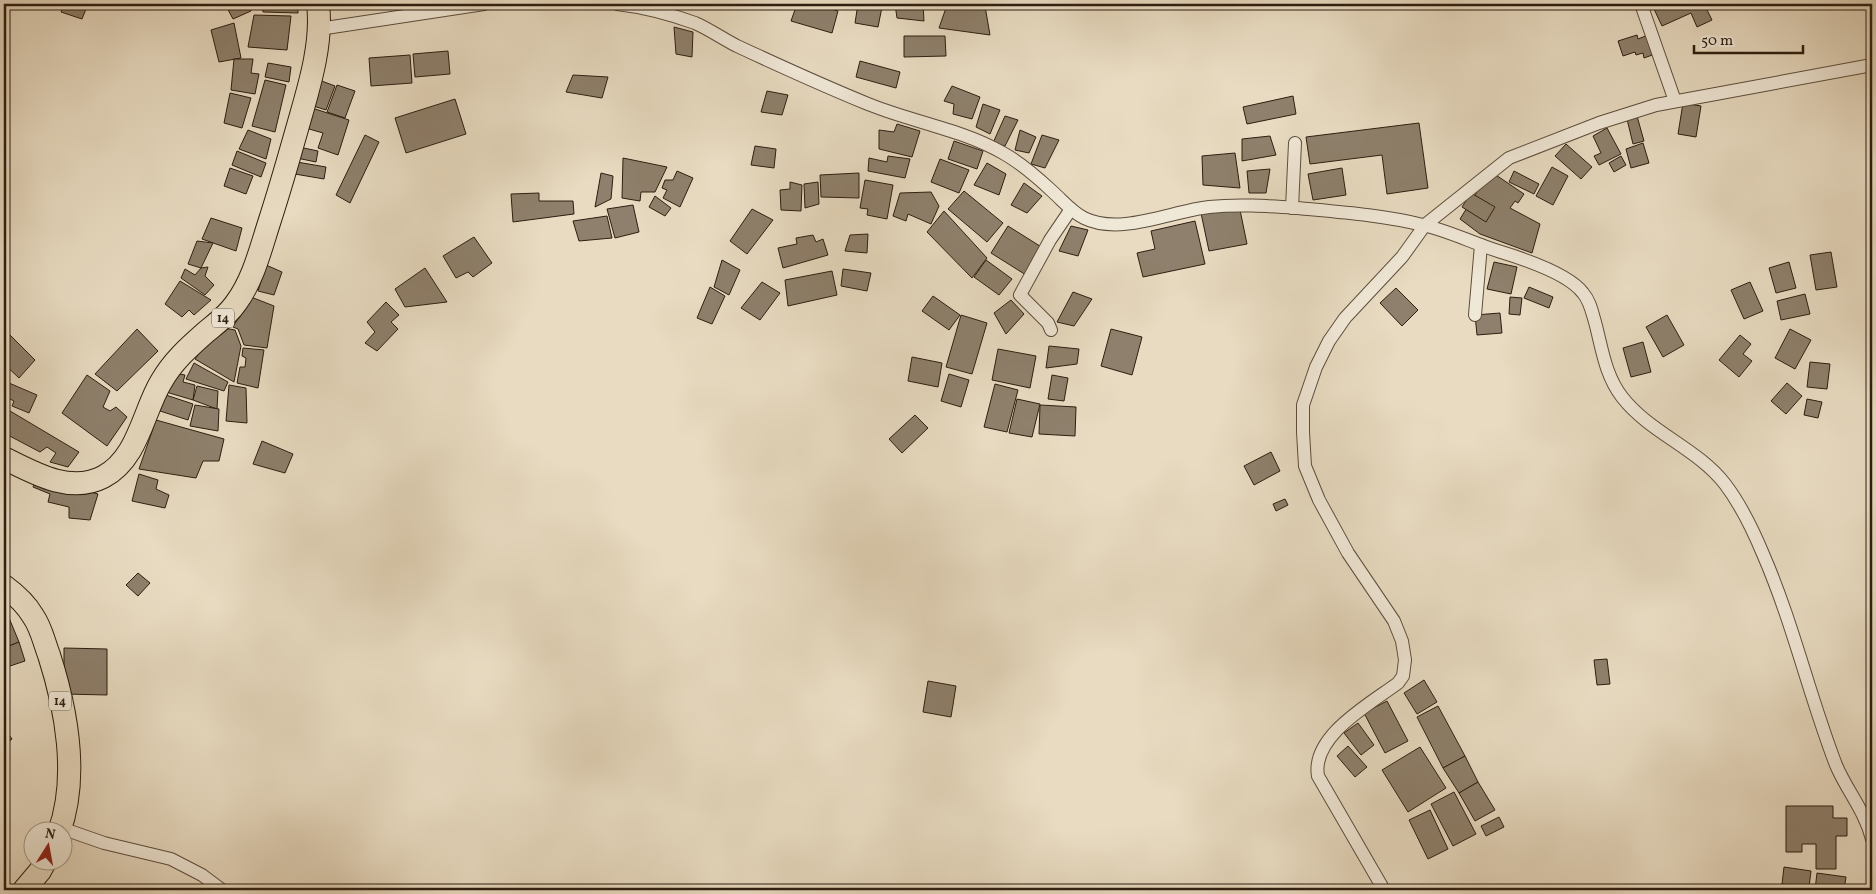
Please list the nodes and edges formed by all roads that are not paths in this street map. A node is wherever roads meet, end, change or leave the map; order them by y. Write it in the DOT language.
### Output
graph roads {
  1 [pos="318,4"];
  2 [pos="484,4"];
  3 [pos="618,4"];
  4 [pos="1641,4"];
  5 [pos="319,29"];
  6 [pos="1872,65"];
  7 [pos="1676,101"];
  8 [pos="1295,143"];
  9 [pos="1292,208"];
  10 [pos="1071,209"];
  11 [pos="1425,225"];
  12 [pos="1481,245"];
  13 [pos="1475,315"];
  14 [pos="1051,330"];
  15 [pos="4,458"];
  16 [pos="4,586"];
  17 [pos="62,822"];
  18 [pos="72,834"];
  19 [pos="1872,839"];
  20 [pos="39,872"];
  21 [pos="24,890"];
  22 [pos="222,890"];
  23 [pos="1384,890"];
  1 -- 5 [label="highway, 14"];
  2 -- 5 [label="street"];
  3 -- 10 [label="street"];
  4 -- 7 [label="street"];
  5 -- 15 [label="highway, 14"];
  6 -- 7 [label="street"];
  7 -- 11 [label="street"];
  8 -- 9 [label="street"];
  9 -- 10 [label="street"];
  9 -- 11 [label="street"];
  10 -- 14 [label="street"];
  11 -- 12 [label="street"];
  11 -- 23 [label="street"];
  12 -- 13 [label="street"];
  12 -- 19 [label="street"];
  16 -- 17 [label="highway, 14"];
  18 -- 22 [label="street"];
  20 -- 21 [label="highway"];
}
